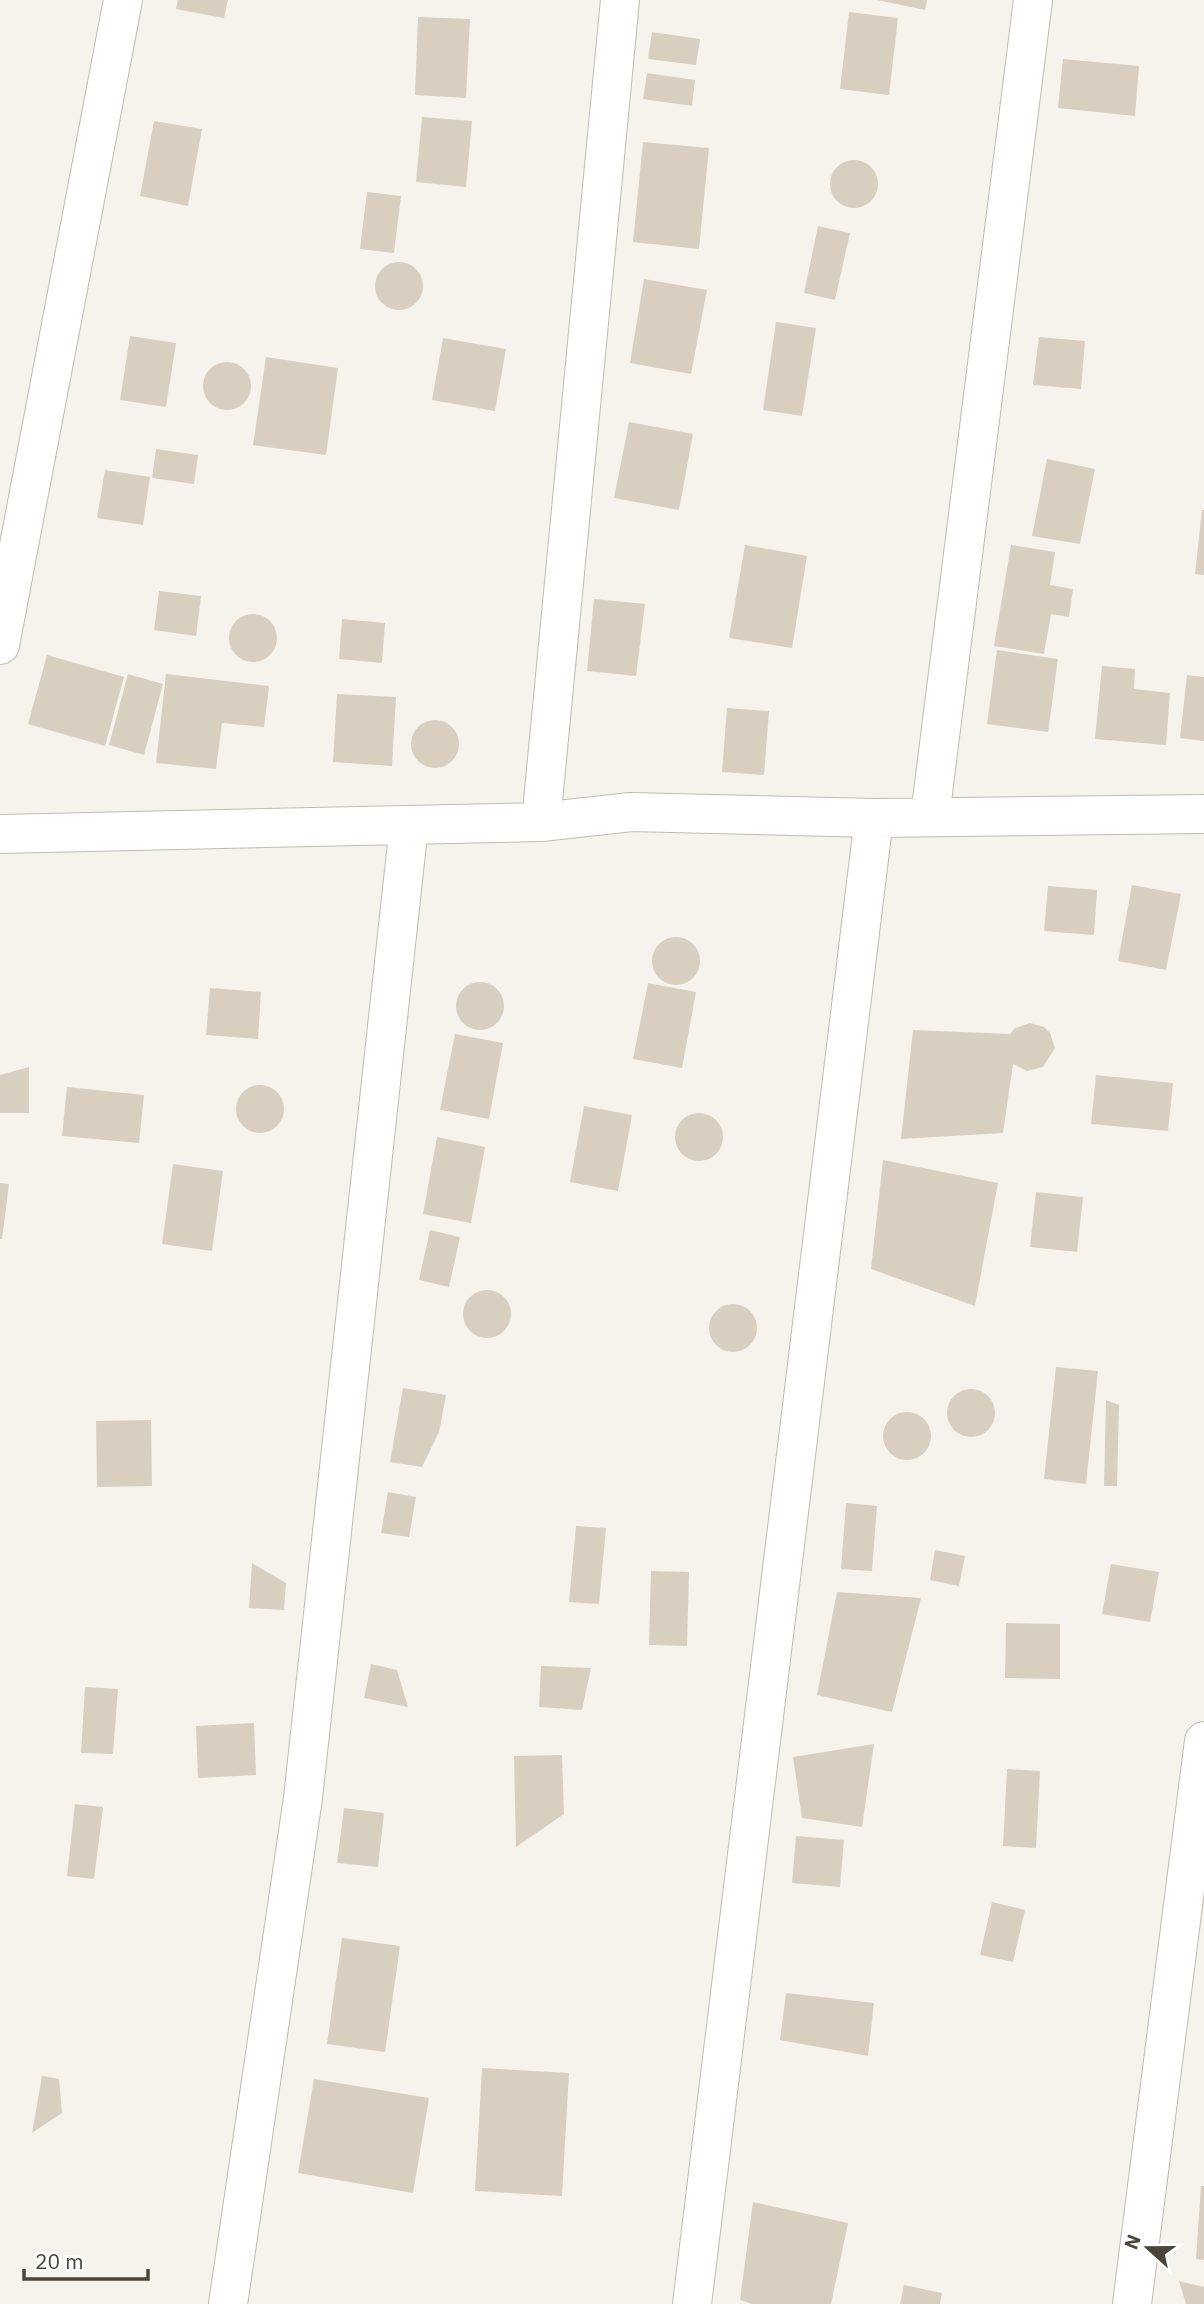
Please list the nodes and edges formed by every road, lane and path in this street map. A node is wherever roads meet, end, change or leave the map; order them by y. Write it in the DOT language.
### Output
graph roads {
  1 [pos="123,0"];
  2 [pos="620,0"];
  3 [pos="1033,0"];
  4 [pos="0,645"];
  5 [pos="1204,814"];
  6 [pos="930,816"];
  7 [pos="874,818"];
  8 [pos="541,822"];
  9 [pos="408,824"];
  10 [pos="0,834"];
  11 [pos="1204,1741"];
  12 [pos="228,2304"];
  13 [pos="692,2304"];
  14 [pos="1132,2304"];
  1 -- 4 [label="street"];
  2 -- 8 [label="street"];
  3 -- 6 [label="street"];
  5 -- 6 [label="street"];
  6 -- 7 [label="street"];
  7 -- 8 [label="street"];
  7 -- 13 [label="street"];
  8 -- 9 [label="street"];
  9 -- 10 [label="street"];
  9 -- 12 [label="street"];
  11 -- 14 [label="street"];
}
